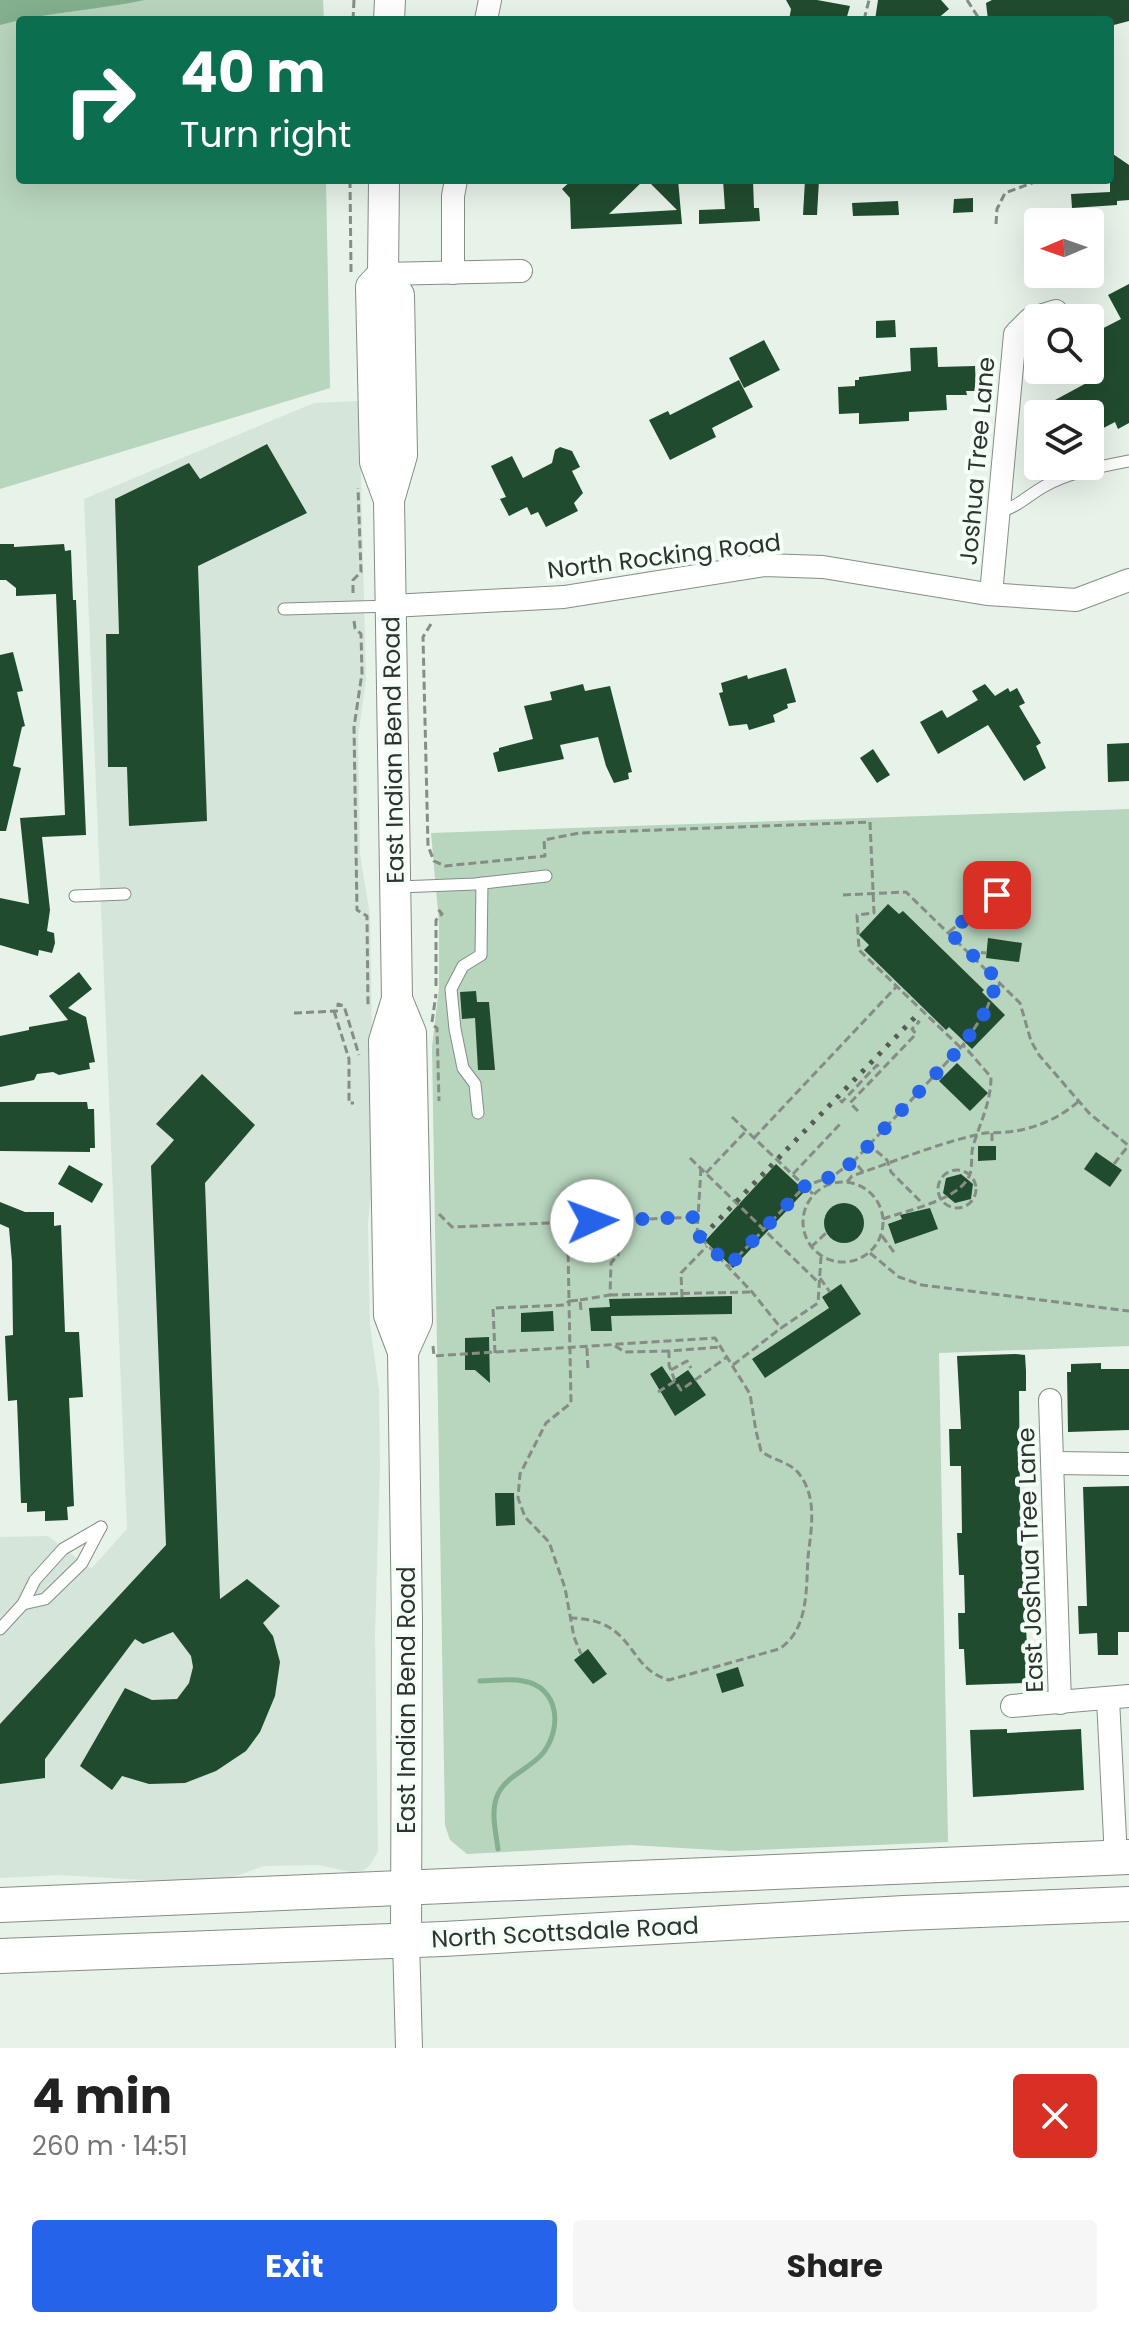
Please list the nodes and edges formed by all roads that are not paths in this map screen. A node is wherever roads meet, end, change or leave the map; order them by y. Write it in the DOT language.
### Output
graph roads {
  1 [pos="384,184"];
  2 [pos="455,184"];
  3 [pos="521,271"];
  4 [pos="453,273"];
  5 [pos="383,274"];
  6 [pos="1024,325"];
  7 [pos="1129,461"];
  8 [pos="998,512"];
  9 [pos="1129,580"];
  10 [pos="991,594"];
  11 [pos="391,606"];
  12 [pos="284,609"];
  13 [pos="546,876"];
  14 [pos="482,883"];
  15 [pos="395,887"];
  16 [pos="125,894"];
  17 [pos="75,896"];
  18 [pos="478,1113"];
  19 [pos="1050,1400"];
  20 [pos="1054,1463"];
  21 [pos="1129,1464"];
  22 [pos="23,1604"];
  23 [pos="0,1629"];
  24 [pos="1118,1698"];
  25 [pos="1060,1703"];
  26 [pos="1012,1706"];
  27 [pos="1125,1862"];
  28 [pos="406,1886"];
  29 [pos="1129,1904"];
  30 [pos="0,1905"];
  31 [pos="904,1913"];
  32 [pos="406,1940"];
  33 [pos="0,1956"];
  34 [pos="409,2048"];
  1 -- 5 [label="main road, East Indian Bend Road"];
  2 -- 4 [label="street"];
  3 -- 4 [label="street"];
  4 -- 5 [label="street"];
  5 -- 11 [label="main road, East Indian Bend Road"];
  6 -- 8 [label="street, Joshua Tree Lane"];
  7 -- 8 [label="lane"];
  8 -- 10 [label="street, Joshua Tree Lane"];
  9 -- 10 [label="street, North Rocking Road"];
  10 -- 11 [label="street, North Rocking Road"];
  11 -- 12 [label="lane"];
  11 -- 15 [label="main road, East Indian Bend Road"];
  13 -- 14 [label="lane"];
  14 -- 15 [label="lane"];
  14 -- 18 [label="lane"];
  15 -- 28 [label="main road, East Indian Bend Road"];
  16 -- 17 [label="lane"];
  19 -- 20 [label="street, East Joshua Tree Lane"];
  20 -- 21 [label="street"];
  20 -- 25 [label="street, East Joshua Tree Lane"];
  22 -- 22 [label="lane"];
  22 -- 23 [label="lane"];
  24 -- 25 [label="street, East Joshua Tree Lane"];
  24 -- 27 [label="street, East Joshua Tree Lane"];
  25 -- 26 [label="street"];
  27 -- 28 [label="main road"];
  27 -- 31 [label="main road"];
  28 -- 30 [label="main road"];
  28 -- 32 [label="main road, East Indian Bend Road"];
  29 -- 31 [label="main road, North Scottsdale Road"];
  31 -- 32 [label="main road, North Scottsdale Road"];
  32 -- 33 [label="main road, North Scottsdale Road"];
  32 -- 34 [label="street, East Indian Bend Road"];
}
